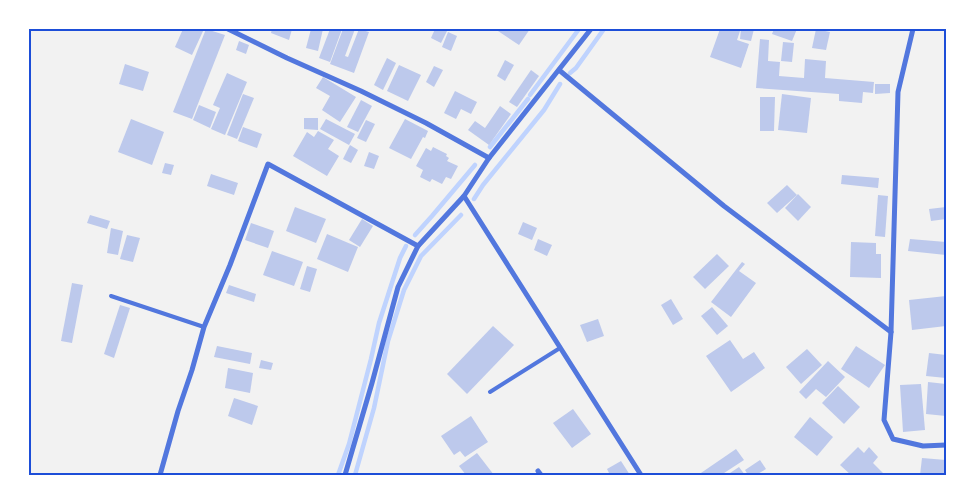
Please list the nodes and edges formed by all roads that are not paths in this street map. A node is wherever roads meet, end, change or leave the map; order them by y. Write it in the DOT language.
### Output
graph roads {
  1 [pos="228,29"];
  2 [pos="591,29"];
  3 [pos="913,29"];
  4 [pos="559,70"];
  5 [pos="489,158"];
  6 [pos="464,196"];
  7 [pos="418,246"];
  8 [pos="111,296"];
  9 [pos="204,327"];
  10 [pos="891,332"];
  11 [pos="560,348"];
  12 [pos="490,392"];
  13 [pos="946,445"];
  14 [pos="160,475"];
  15 [pos="345,475"];
  16 [pos="641,475"];
  1 -- 5 [label="street"];
  2 -- 4 [label="street"];
  3 -- 10 [label="street"];
  4 -- 5 [label="street"];
  4 -- 10 [label="street"];
  5 -- 6 [label="street"];
  6 -- 7 [label="street"];
  6 -- 11 [label="street"];
  7 -- 9 [label="street"];
  7 -- 15 [label="street"];
  8 -- 9 [label="lane"];
  9 -- 14 [label="street"];
  10 -- 13 [label="street"];
  11 -- 12 [label="lane"];
  11 -- 16 [label="street"];
}
